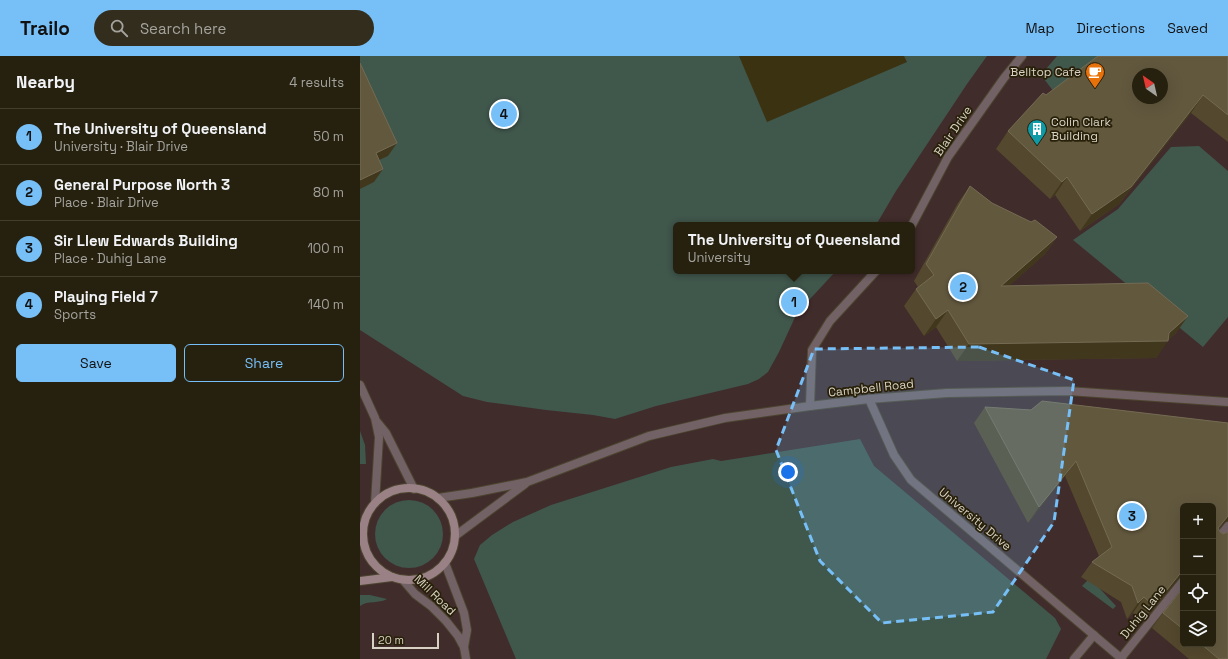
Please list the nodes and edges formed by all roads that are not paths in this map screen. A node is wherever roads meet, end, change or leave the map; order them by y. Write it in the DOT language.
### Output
graph roads {
  1 [pos="1022,56"];
  2 [pos="914,222"];
  3 [pos="873,274"];
  4 [pos="360,385"];
  5 [pos="869,399"];
  6 [pos="1228,402"];
  7 [pos="810,406"];
  8 [pos="374,418"];
  9 [pos="527,482"];
  10 [pos="414,488"];
  11 [pos="438,498"];
  12 [pos="375,503"];
  13 [pos="1228,526"];
  14 [pos="362,533"];
  15 [pos="455,536"];
  16 [pos="1216,540"];
  17 [pos="445,563"];
  18 [pos="392,577"];
  19 [pos="403,580"];
  20 [pos="360,581"];
  21 [pos="1180,585"];
  22 [pos="1094,636"];
  23 [pos="464,647"];
  24 [pos="466,659"];
  25 [pos="1074,659"];
  26 [pos="1121,659"];
  1 -- 2 [label="street, Blair Drive"];
  3 -- 7 [label="street"];
  4 -- 8 [label="street"];
  5 -- 6 [label="street, Campbell Road"];
  5 -- 7 [label="street, Campbell Road"];
  5 -- 22 [label="street, University Drive"];
  7 -- 9 [label="street, Campbell Road"];
  8 -- 10 [label="street"];
  8 -- 12 [label="street"];
  9 -- 11 [label="street, Campbell Road"];
  9 -- 15 [label="street, Campbell Road"];
  10 -- 11 [label="street"];
  10 -- 12 [label="street"];
  11 -- 15 [label="street"];
  12 -- 14 [label="street"];
  13 -- 16 [label="street"];
  14 -- 18 [label="street"];
  15 -- 17 [label="street"];
  17 -- 19 [label="street"];
  17 -- 23 [label="street, Mill Road"];
  18 -- 19 [label="street"];
  18 -- 20 [label="street"];
  19 -- 23 [label="street, Mill Road"];
  21 -- 26 [label="street, Duhig Lane"];
  22 -- 25 [label="street"];
  22 -- 26 [label="street, University Drive"];
  23 -- 24 [label="street, Mill Road"];
}
